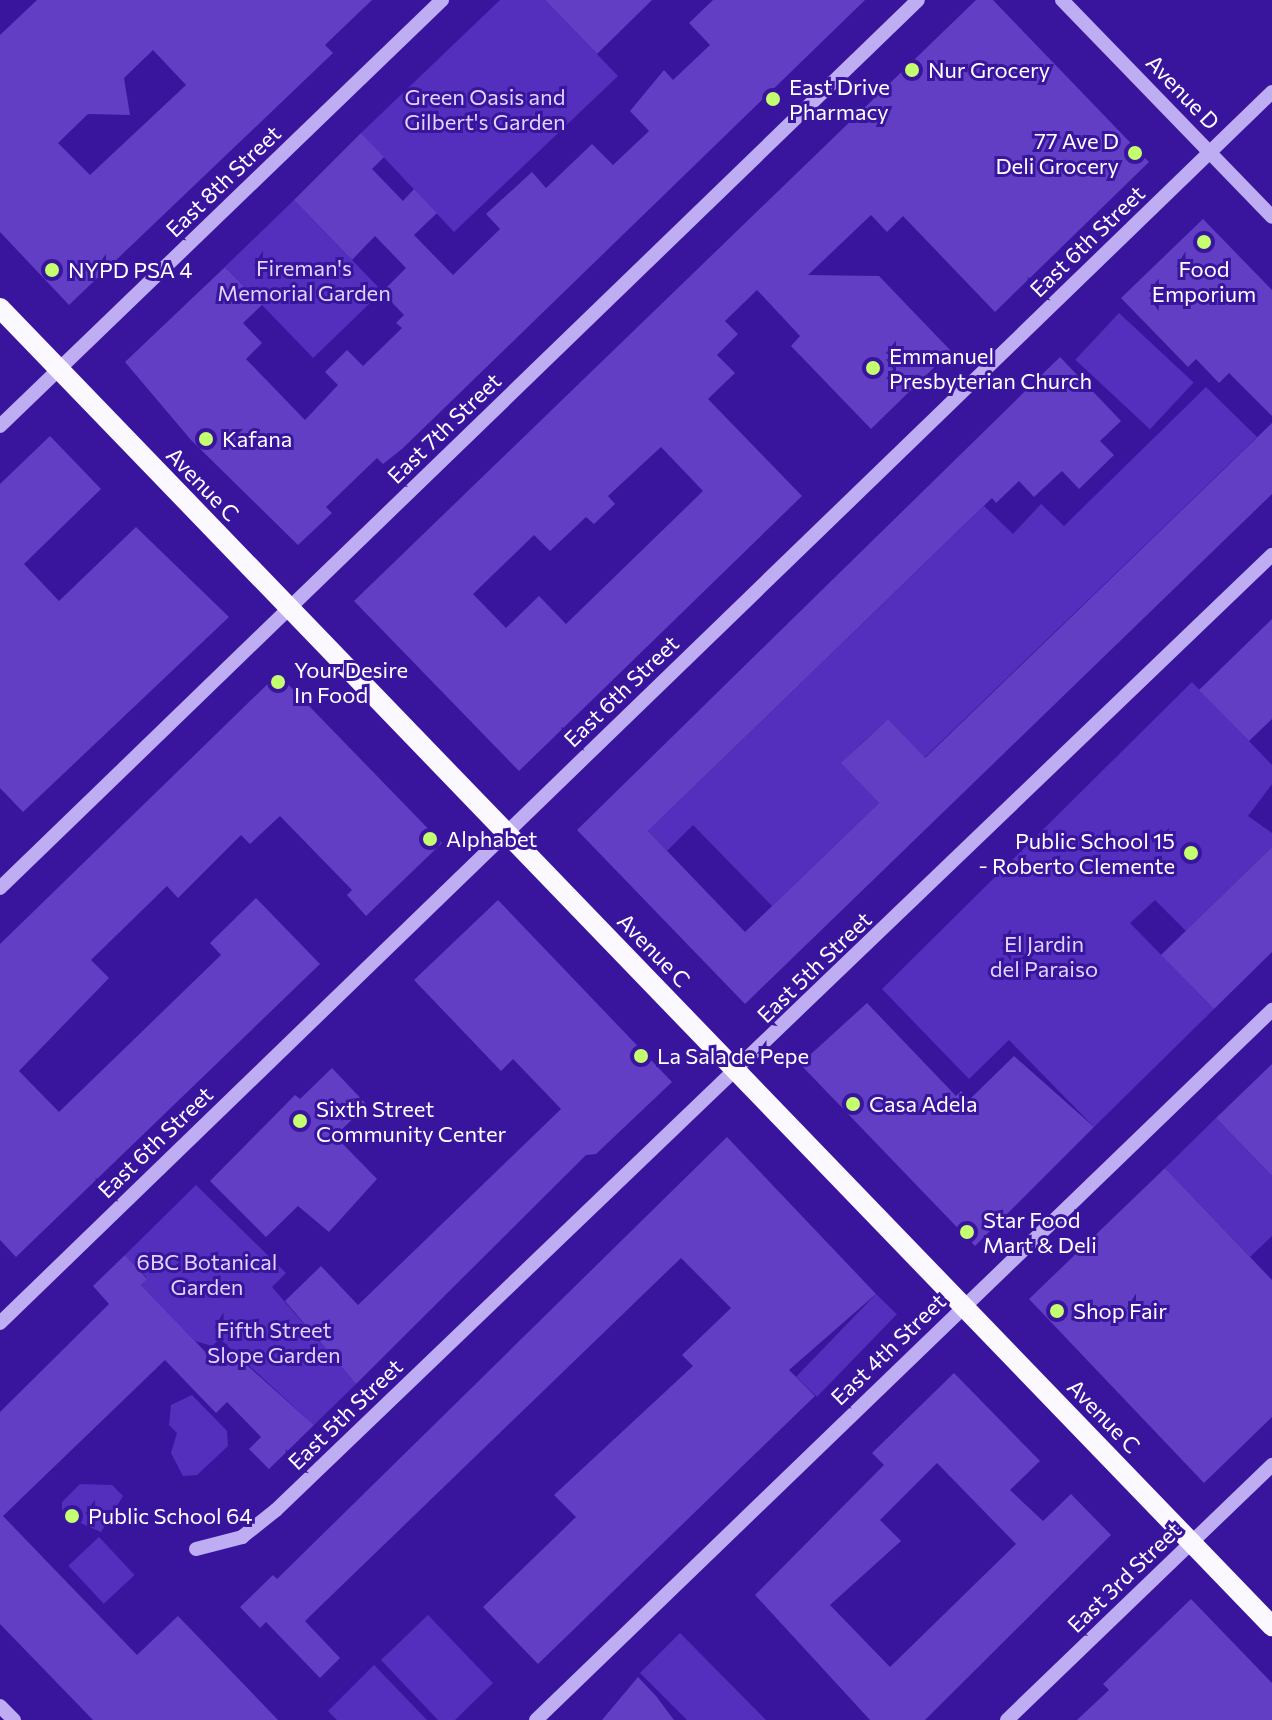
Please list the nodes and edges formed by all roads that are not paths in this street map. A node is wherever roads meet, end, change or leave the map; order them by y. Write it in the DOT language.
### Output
graph roads {
  1 [pos="442,0"];
  2 [pos="918,0"];
  3 [pos="1062,0"];
  4 [pos="1272,92"];
  5 [pos="1211,152"];
  6 [pos="1272,217"];
  7 [pos="0,308"];
  8 [pos="59,369"];
  9 [pos="0,426"];
  10 [pos="1272,555"];
  11 [pos="290,608"];
  12 [pos="507,833"];
  13 [pos="0,888"];
  14 [pos="1272,1010"];
  15 [pos="737,1071"];
  16 [pos="964,1306"];
  17 [pos="0,1323"];
  18 [pos="1272,1465"];
  19 [pos="1192,1542"];
  20 [pos="196,1549"];
  21 [pos="1272,1626"];
  22 [pos="0,1706"];
  23 [pos="14,1720"];
  24 [pos="536,1720"];
  25 [pos="1007,1720"];
  1 -- 8 [label="street, East 8th Street"];
  2 -- 11 [label="street, East 7th Street"];
  3 -- 5 [label="street, Avenue D"];
  4 -- 5 [label="street, East 6th Street"];
  5 -- 6 [label="street, Avenue D"];
  5 -- 12 [label="street, East 6th Street"];
  7 -- 8 [label="main road, Avenue C"];
  8 -- 9 [label="street, East 8th Street"];
  8 -- 11 [label="main road, Avenue C"];
  10 -- 15 [label="street, East 5th Street"];
  11 -- 12 [label="main road, Avenue C"];
  11 -- 13 [label="street, East 7th Street"];
  12 -- 15 [label="main road, Avenue C"];
  12 -- 17 [label="street, East 6th Street"];
  14 -- 16 [label="street, East 4th Street"];
  15 -- 16 [label="main road, Avenue C"];
  15 -- 20 [label="street, East 5th Street"];
  16 -- 19 [label="main road, Avenue C"];
  16 -- 24 [label="street, East 4th Street"];
  18 -- 19 [label="street, East 3rd Street"];
  19 -- 21 [label="main road, Avenue C"];
  19 -- 25 [label="street, East 3rd Street"];
  22 -- 23 [label="street"];
}
